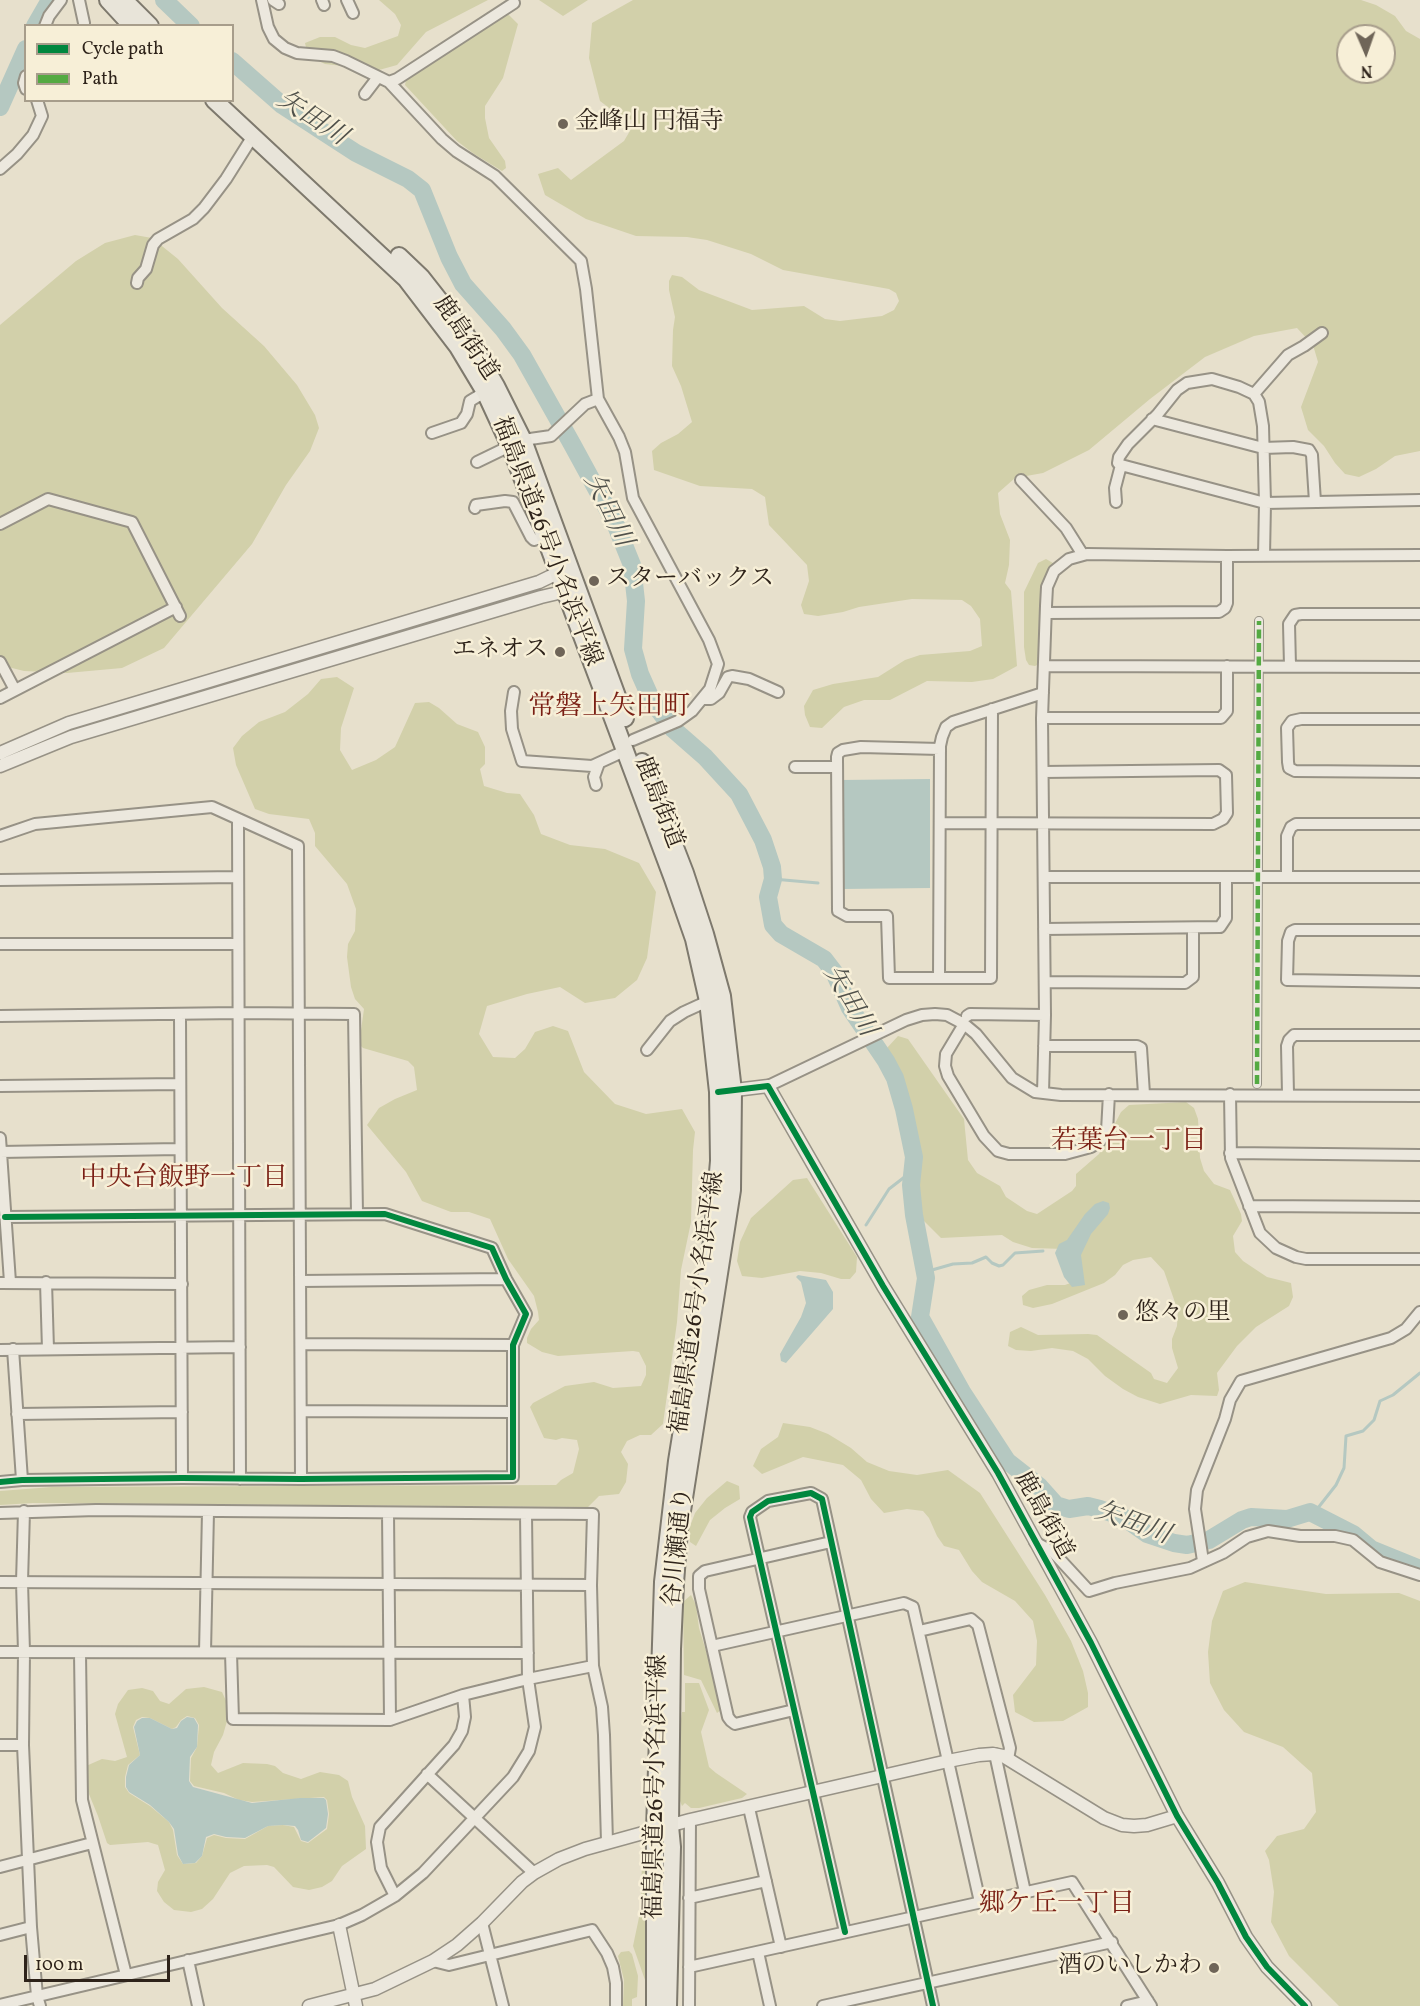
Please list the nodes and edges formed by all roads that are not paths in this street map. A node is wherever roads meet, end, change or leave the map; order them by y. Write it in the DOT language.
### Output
graph roads {
  1 [pos="61,0"];
  2 [pos="79,0"];
  3 [pos="108,0"];
  4 [pos="124,0"];
  5 [pos="262,0"];
  6 [pos="347,0"];
  7 [pos="514,3"];
  8 [pos="353,13"];
  9 [pos="84,22"];
  10 [pos="46,24"];
  11 [pos="130,24"];
  12 [pos="148,24"];
  13 [pos="378,77"];
  14 [pos="388,82"];
  15 [pos="365,94"];
  16 [pos="38,102"];
  17 [pos="216,102"];
  18 [pos="233,102"];
  19 [pos="253,136"];
  20 [pos="0,169"];
  21 [pos="137,283"];
  22 [pos="1322,333"];
  23 [pos="485,392"];
  24 [pos="1254,394"];
  25 [pos="598,399"];
  26 [pos="1152,419"];
  27 [pos="432,433"];
  28 [pos="517,442"];
  29 [pos="1263,448"];
  30 [pos="477,462"];
  31 [pos="1121,465"];
  32 [pos="1021,480"];
  33 [pos="1420,500"];
  34 [pos="1116,502"];
  35 [pos="1315,502"];
  36 [pos="1265,503"];
  37 [pos="474,508"];
  38 [pos="1420,511"];
  39 [pos="0,524"];
  40 [pos="545,537"];
  41 [pos="1083,555"];
  42 [pos="1420,555"];
  43 [pos="1227,556"];
  44 [pos="1264,556"];
  45 [pos="564,570"];
  46 [pos="572,590"];
  47 [pos="1046,613"];
  48 [pos="1420,614"];
  49 [pos="1259,621"];
  50 [pos="0,662"];
  51 [pos="1044,666"];
  52 [pos="1227,666"];
  53 [pos="1259,666"];
  54 [pos="1290,666"];
  55 [pos="1420,667"];
  56 [pos="15,690"];
  57 [pos="514,692"];
  58 [pos="778,692"];
  59 [pos="1043,693"];
  60 [pos="0,698"];
  61 [pos="702,699"];
  62 [pos="992,709"];
  63 [pos="1042,718"];
  64 [pos="1420,719"];
  65 [pos="633,741"];
  66 [pos="517,746"];
  67 [pos="940,749"];
  68 [pos="0,753"];
  69 [pos="618,754"];
  70 [pos="518,759"];
  71 [pos="548,763"];
  72 [pos="596,764"];
  73 [pos="0,766"];
  74 [pos="795,767"];
  75 [pos="836,767"];
  76 [pos="533,768"];
  77 [pos="578,771"];
  78 [pos="1043,772"];
  79 [pos="1420,772"];
  80 [pos="596,785"];
  81 [pos="238,820"];
  82 [pos="940,823"];
  83 [pos="991,823"];
  84 [pos="1043,824"];
  85 [pos="1420,824"];
  86 [pos="0,836"];
  87 [pos="238,877"];
  88 [pos="1044,877"];
  89 [pos="1226,877"];
  90 [pos="1256,877"];
  91 [pos="1287,877"];
  92 [pos="1420,877"];
  93 [pos="0,880"];
  94 [pos="1193,928"];
  95 [pos="1044,929"];
  96 [pos="1420,930"];
  97 [pos="0,944"];
  98 [pos="238,944"];
  99 [pos="939,978"];
  100 [pos="1045,982"];
  101 [pos="1420,982"];
  102 [pos="708,1001"];
  103 [pos="238,1013"];
  104 [pos="299,1014"];
  105 [pos="180,1015"];
  106 [pos="1045,1015"];
  107 [pos="0,1016"];
  108 [pos="965,1020"];
  109 [pos="1420,1035"];
  110 [pos="1044,1046"];
  111 [pos="647,1050"];
  112 [pos="180,1084"];
  113 [pos="1257,1084"];
  114 [pos="0,1086"];
  115 [pos="768,1086"];
  116 [pos="726,1091"];
  117 [pos="1043,1093"];
  118 [pos="1109,1094"];
  119 [pos="1144,1094"];
  120 [pos="1230,1094"];
  121 [pos="1288,1094"];
  122 [pos="1420,1096"];
  123 [pos="0,1138"];
  124 [pos="179,1149"];
  125 [pos="0,1152"];
  126 [pos="1230,1153"];
  127 [pos="1420,1155"];
  128 [pos="1249,1206"];
  129 [pos="1420,1207"];
  130 [pos="301,1214"];
  131 [pos="357,1214"];
  132 [pos="180,1216"];
  133 [pos="239,1216"];
  134 [pos="5,1217"];
  135 [pos="1420,1259"];
  136 [pos="506,1279"];
  137 [pos="300,1281"];
  138 [pos="5,1282"];
  139 [pos="46,1282"];
  140 [pos="182,1284"];
  141 [pos="1420,1312"];
  142 [pos="301,1344"];
  143 [pos="513,1345"];
  144 [pos="183,1347"];
  145 [pos="240,1347"];
  146 [pos="13,1349"];
  147 [pos="48,1349"];
  148 [pos="0,1350"];
  149 [pos="301,1411"];
  150 [pos="182,1412"];
  151 [pos="512,1412"];
  152 [pos="17,1414"];
  153 [pos="182,1478"];
  154 [pos="240,1479"];
  155 [pos="301,1479"];
  156 [pos="22,1480"];
  157 [pos="0,1482"];
  158 [pos="24,1511"];
  159 [pos="208,1512"];
  160 [pos="388,1513"];
  161 [pos="0,1514"];
  162 [pos="526,1514"];
  163 [pos="831,1542"];
  164 [pos="1035,1542"];
  165 [pos="759,1558"];
  166 [pos="1203,1561"];
  167 [pos="1420,1575"];
  168 [pos="0,1582"];
  169 [pos="22,1582"];
  170 [pos="207,1583"];
  171 [pos="390,1584"];
  172 [pos="527,1584"];
  173 [pos="591,1585"];
  174 [pos="848,1616"];
  175 [pos="918,1631"];
  176 [pos="775,1632"];
  177 [pos="712,1646"];
  178 [pos="0,1652"];
  179 [pos="24,1652"];
  180 [pos="206,1652"];
  181 [pos="80,1653"];
  182 [pos="231,1653"];
  183 [pos="389,1653"];
  184 [pos="528,1653"];
  185 [pos="593,1666"];
  186 [pos="528,1679"];
  187 [pos="463,1695"];
  188 [pos="794,1710"];
  189 [pos="390,1720"];
  190 [pos="23,1744"];
  191 [pos="0,1745"];
  192 [pos="996,1754"];
  193 [pos="1008,1759"];
  194 [pos="948,1761"];
  195 [pos="427,1774"];
  196 [pos="883,1776"];
  197 [pos="812,1792"];
  198 [pos="749,1808"];
  199 [pos="1177,1816"];
  200 [pos="475,1817"];
  201 [pos="690,1820"];
  202 [pos="662,1828"];
  203 [pos="607,1842"];
  204 [pos="92,1843"];
  205 [pos="28,1860"];
  206 [pos="0,1867"];
  207 [pos="534,1874"];
  208 [pos="766,1881"];
  209 [pos="1025,1892"];
  210 [pos="395,1896"];
  211 [pos="689,1898"];
  212 [pos="980,1902"];
  213 [pos="913,1916"];
  214 [pos="482,1923"];
  215 [pos="339,1925"];
  216 [pos="32,1927"];
  217 [pos="845,1932"];
  218 [pos="0,1935"];
  219 [pos="1112,1942"];
  220 [pos="781,1947"];
  221 [pos="758,1952"];
  222 [pos="490,1954"];
  223 [pos="188,1960"];
  224 [pos="433,1961"];
  225 [pos="689,1967"];
  226 [pos="126,1975"];
  227 [pos="928,1982"];
  228 [pos="38,2001"];
  229 [pos="354,2001"];
  230 [pos="1150,2004"];
  231 [pos="0,2005"];
  232 [pos="198,2006"];
  233 [pos="309,2006"];
  234 [pos="503,2006"];
  235 [pos="614,2006"];
  236 [pos="655,2006"];
  237 [pos="668,2006"];
  238 [pos="689,2006"];
  239 [pos="770,2006"];
  240 [pos="822,2006"];
  241 [pos="933,2006"];
  242 [pos="1127,2006"];
  243 [pos="1305,2006"];
  1 -- 10 [label="street"];
  2 -- 9 [label="street"];
  3 -- 11 [label="main road"];
  4 -- 12 [label="main road"];
  5 -- 13 [label="street"];
  6 -- 8 [label="street"];
  7 -- 14 [label="street"];
  13 -- 14 [label="street"];
  13 -- 15 [label="street"];
  14 -- 25 [label="street"];
  16 -- 20 [label="street"];
  17 -- 19 [label="main road, 福島県道26号小名浜平線"];
  18 -- 28 [label="main road, 鹿島街道"];
  19 -- 21 [label="street"];
  19 -- 23 [label="main road, 福島県道26号小名浜平線"];
  22 -- 24 [label="street"];
  23 -- 27 [label="street"];
  23 -- 28 [label="main road, 福島県道26号小名浜平線"];
  24 -- 26 [label="street"];
  24 -- 29 [label="street"];
  25 -- 28 [label="street"];
  25 -- 61 [label="street"];
  26 -- 29 [label="street"];
  26 -- 31 [label="street"];
  28 -- 30 [label="street"];
  28 -- 40 [label="main road, 福島県道26号小名浜平線"];
  28 -- 45 [label="main road, 鹿島街道"];
  29 -- 35 [label="street"];
  29 -- 36 [label="street"];
  31 -- 34 [label="street"];
  31 -- 36 [label="street"];
  32 -- 41 [label="street"];
  33 -- 35 [label="street"];
  33 -- 38 [label="street"];
  35 -- 36 [label="street"];
  36 -- 44 [label="street"];
  37 -- 40 [label="street"];
  39 -- 56 [label="street"];
  40 -- 45 [label="main road, 福島県道26号小名浜平線"];
  41 -- 43 [label="street"];
  41 -- 47 [label="street"];
  42 -- 44 [label="street"];
  43 -- 44 [label="street"];
  43 -- 47 [label="street"];
  45 -- 46 [label="main road, 福島県道26号小名浜平線"];
  45 -- 68 [label="street"];
  46 -- 65 [label="main road, 鹿島街道"];
  46 -- 73 [label="street"];
  46 -- 102 [label="main road, 福島県道26号小名浜平線"];
  47 -- 51 [label="street"];
  48 -- 54 [label="street"];
  49 -- 53 [label="street"];
  50 -- 56 [label="street"];
  51 -- 52 [label="street"];
  51 -- 59 [label="street"];
  52 -- 53 [label="street"];
  52 -- 63 [label="street"];
  53 -- 54 [label="street"];
  53 -- 90 [label="street"];
  54 -- 55 [label="street"];
  56 -- 60 [label="street"];
  57 -- 66 [label="street"];
  58 -- 61 [label="street"];
  59 -- 62 [label="street"];
  59 -- 63 [label="street"];
  61 -- 65 [label="street"];
  62 -- 67 [label="street"];
  62 -- 83 [label="street"];
  63 -- 78 [label="street"];
  64 -- 79 [label="street"];
  65 -- 116 [label="main road, 鹿島街道"];
  66 -- 70 [label="street"];
  66 -- 71 [label="street"];
  67 -- 75 [label="street"];
  67 -- 82 [label="street"];
  69 -- 72 [label="street"];
  71 -- 72 [label="street"];
  71 -- 76 [label="street"];
  72 -- 77 [label="street"];
  72 -- 80 [label="street"];
  74 -- 75 [label="street"];
  75 -- 99 [label="street"];
  78 -- 84 [label="street"];
  78 -- 84 [label="street"];
  81 -- 86 [label="street"];
  81 -- 87 [label="street"];
  81 -- 104 [label="street"];
  82 -- 83 [label="street"];
  82 -- 99 [label="street"];
  83 -- 84 [label="street"];
  83 -- 99 [label="street"];
  84 -- 88 [label="street"];
  85 -- 91 [label="street"];
  87 -- 93 [label="street"];
  87 -- 98 [label="street"];
  88 -- 89 [label="street"];
  88 -- 95 [label="street"];
  89 -- 90 [label="street"];
  89 -- 94 [label="street"];
  90 -- 91 [label="street"];
  90 -- 113 [label="street"];
  91 -- 92 [label="street"];
  94 -- 95 [label="street"];
  94 -- 100 [label="street"];
  95 -- 100 [label="street"];
  96 -- 101 [label="street"];
  97 -- 98 [label="street"];
  98 -- 103 [label="street"];
  100 -- 106 [label="street"];
  102 -- 111 [label="street"];
  102 -- 116 [label="main road, 福島県道26号小名浜平線"];
  103 -- 104 [label="street"];
  103 -- 105 [label="street"];
  103 -- 133 [label="street"];
  104 -- 130 [label="street"];
  104 -- 131 [label="street"];
  105 -- 107 [label="street"];
  105 -- 112 [label="street"];
  106 -- 108 [label="street"];
  106 -- 110 [label="street"];
  108 -- 115 [label="street"];
  108 -- 117 [label="street"];
  108 -- 118 [label="street"];
  109 -- 121 [label="street"];
  110 -- 117 [label="street"];
  110 -- 119 [label="street"];
  112 -- 114 [label="street"];
  112 -- 124 [label="street"];
  115 -- 116 [label="street"];
  115 -- 164 [label="street, 鹿島街道"];
  116 -- 202 [label="main road, 谷川瀬通り"];
  117 -- 118 [label="street"];
  118 -- 119 [label="street"];
  119 -- 120 [label="street"];
  120 -- 121 [label="street"];
  120 -- 126 [label="street"];
  121 -- 122 [label="street"];
  123 -- 125 [label="street"];
  124 -- 125 [label="street"];
  124 -- 132 [label="street"];
  125 -- 134 [label="street"];
  126 -- 127 [label="street"];
  126 -- 128 [label="street"];
  128 -- 129 [label="street"];
  128 -- 135 [label="street"];
  130 -- 131 [label="street"];
  130 -- 133 [label="street"];
  130 -- 137 [label="street"];
  131 -- 136 [label="street"];
  132 -- 133 [label="street"];
  132 -- 134 [label="street"];
  132 -- 140 [label="street"];
  133 -- 145 [label="street"];
  134 -- 138 [label="street"];
  136 -- 137 [label="street"];
  136 -- 143 [label="street"];
  137 -- 142 [label="street"];
  138 -- 139 [label="street"];
  139 -- 140 [label="street"];
  139 -- 147 [label="street"];
  140 -- 144 [label="street"];
  141 -- 166 [label="street"];
  142 -- 143 [label="street"];
  142 -- 149 [label="street"];
  143 -- 151 [label="street"];
  144 -- 145 [label="street"];
  144 -- 147 [label="street"];
  144 -- 150 [label="street"];
  145 -- 154 [label="street"];
  146 -- 147 [label="street"];
  146 -- 148 [label="street"];
  146 -- 152 [label="street"];
  149 -- 151 [label="street"];
  149 -- 155 [label="street"];
  150 -- 152 [label="street"];
  150 -- 153 [label="street"];
  151 -- 155 [label="street"];
  152 -- 156 [label="street"];
  153 -- 154 [label="street"];
  153 -- 156 [label="street"];
  154 -- 155 [label="street"];
  156 -- 157 [label="street"];
  158 -- 159 [label="street"];
  158 -- 161 [label="street"];
  158 -- 169 [label="street"];
  159 -- 160 [label="street"];
  159 -- 170 [label="street"];
  160 -- 162 [label="street"];
  160 -- 171 [label="street"];
  162 -- 172 [label="street"];
  162 -- 173 [label="street"];
  163 -- 165 [label="street"];
  163 -- 165 [label="street"];
  163 -- 174 [label="street"];
  164 -- 166 [label="street"];
  164 -- 199 [label="street, 鹿島街道"];
  165 -- 176 [label="street"];
  165 -- 177 [label="street"];
  166 -- 167 [label="street"];
  168 -- 169 [label="street"];
  169 -- 170 [label="street"];
  169 -- 179 [label="street"];
  170 -- 171 [label="street"];
  170 -- 180 [label="street"];
  171 -- 172 [label="street"];
  171 -- 183 [label="street"];
  172 -- 173 [label="street"];
  172 -- 184 [label="street"];
  173 -- 185 [label="street"];
  174 -- 175 [label="street"];
  174 -- 176 [label="street"];
  174 -- 196 [label="street"];
  175 -- 193 [label="street"];
  175 -- 194 [label="street"];
  176 -- 177 [label="street"];
  176 -- 188 [label="street"];
  177 -- 188 [label="street"];
  178 -- 179 [label="street"];
  179 -- 181 [label="street"];
  179 -- 190 [label="street"];
  180 -- 181 [label="street"];
  180 -- 182 [label="street"];
  181 -- 204 [label="street"];
  182 -- 183 [label="street"];
  182 -- 189 [label="street"];
  183 -- 184 [label="street"];
  183 -- 189 [label="street"];
  184 -- 186 [label="street"];
  185 -- 186 [label="street"];
  185 -- 203 [label="street"];
  186 -- 187 [label="street"];
  186 -- 200 [label="street"];
  187 -- 189 [label="street"];
  187 -- 195 [label="street"];
  188 -- 197 [label="street"];
  190 -- 191 [label="street"];
  190 -- 205 [label="street"];
  192 -- 193 [label="street"];
  192 -- 194 [label="street"];
  192 -- 209 [label="street"];
  193 -- 199 [label="street"];
  194 -- 196 [label="street"];
  194 -- 212 [label="street"];
  195 -- 200 [label="street"];
  195 -- 210 [label="street"];
  196 -- 197 [label="street"];
  196 -- 213 [label="street"];
  197 -- 198 [label="street"];
  197 -- 217 [label="street"];
  198 -- 201 [label="street"];
  198 -- 208 [label="street"];
  199 -- 243 [label="street, 鹿島街道"];
  200 -- 207 [label="street"];
  200 -- 210 [label="street"];
  201 -- 202 [label="street"];
  201 -- 211 [label="street"];
  202 -- 203 [label="street"];
  202 -- 236 [label="main road, 福島県道26号小名浜平線"];
  202 -- 237 [label="main road, 谷川瀬通り"];
  203 -- 207 [label="street"];
  204 -- 205 [label="street"];
  204 -- 226 [label="street"];
  205 -- 206 [label="street"];
  205 -- 216 [label="street"];
  207 -- 214 [label="street"];
  208 -- 211 [label="street"];
  208 -- 220 [label="street"];
  209 -- 212 [label="street"];
  209 -- 219 [label="street"];
  210 -- 215 [label="street"];
  211 -- 225 [label="street"];
  212 -- 213 [label="street"];
  213 -- 217 [label="street"];
  213 -- 227 [label="street"];
  214 -- 222 [label="street"];
  214 -- 224 [label="street"];
  215 -- 223 [label="street"];
  215 -- 229 [label="street"];
  216 -- 218 [label="street"];
  216 -- 228 [label="street"];
  217 -- 220 [label="street"];
  219 -- 227 [label="street"];
  219 -- 230 [label="street"];
  220 -- 221 [label="street"];
  221 -- 225 [label="street"];
  221 -- 239 [label="street"];
  222 -- 224 [label="street"];
  222 -- 234 [label="street"];
  222 -- 235 [label="street"];
  223 -- 226 [label="street"];
  223 -- 232 [label="street"];
  224 -- 229 [label="street"];
  225 -- 238 [label="street"];
  226 -- 228 [label="street"];
  227 -- 240 [label="street"];
  227 -- 241 [label="street"];
  228 -- 231 [label="street"];
  229 -- 233 [label="street"];
  230 -- 242 [label="street"];
}
